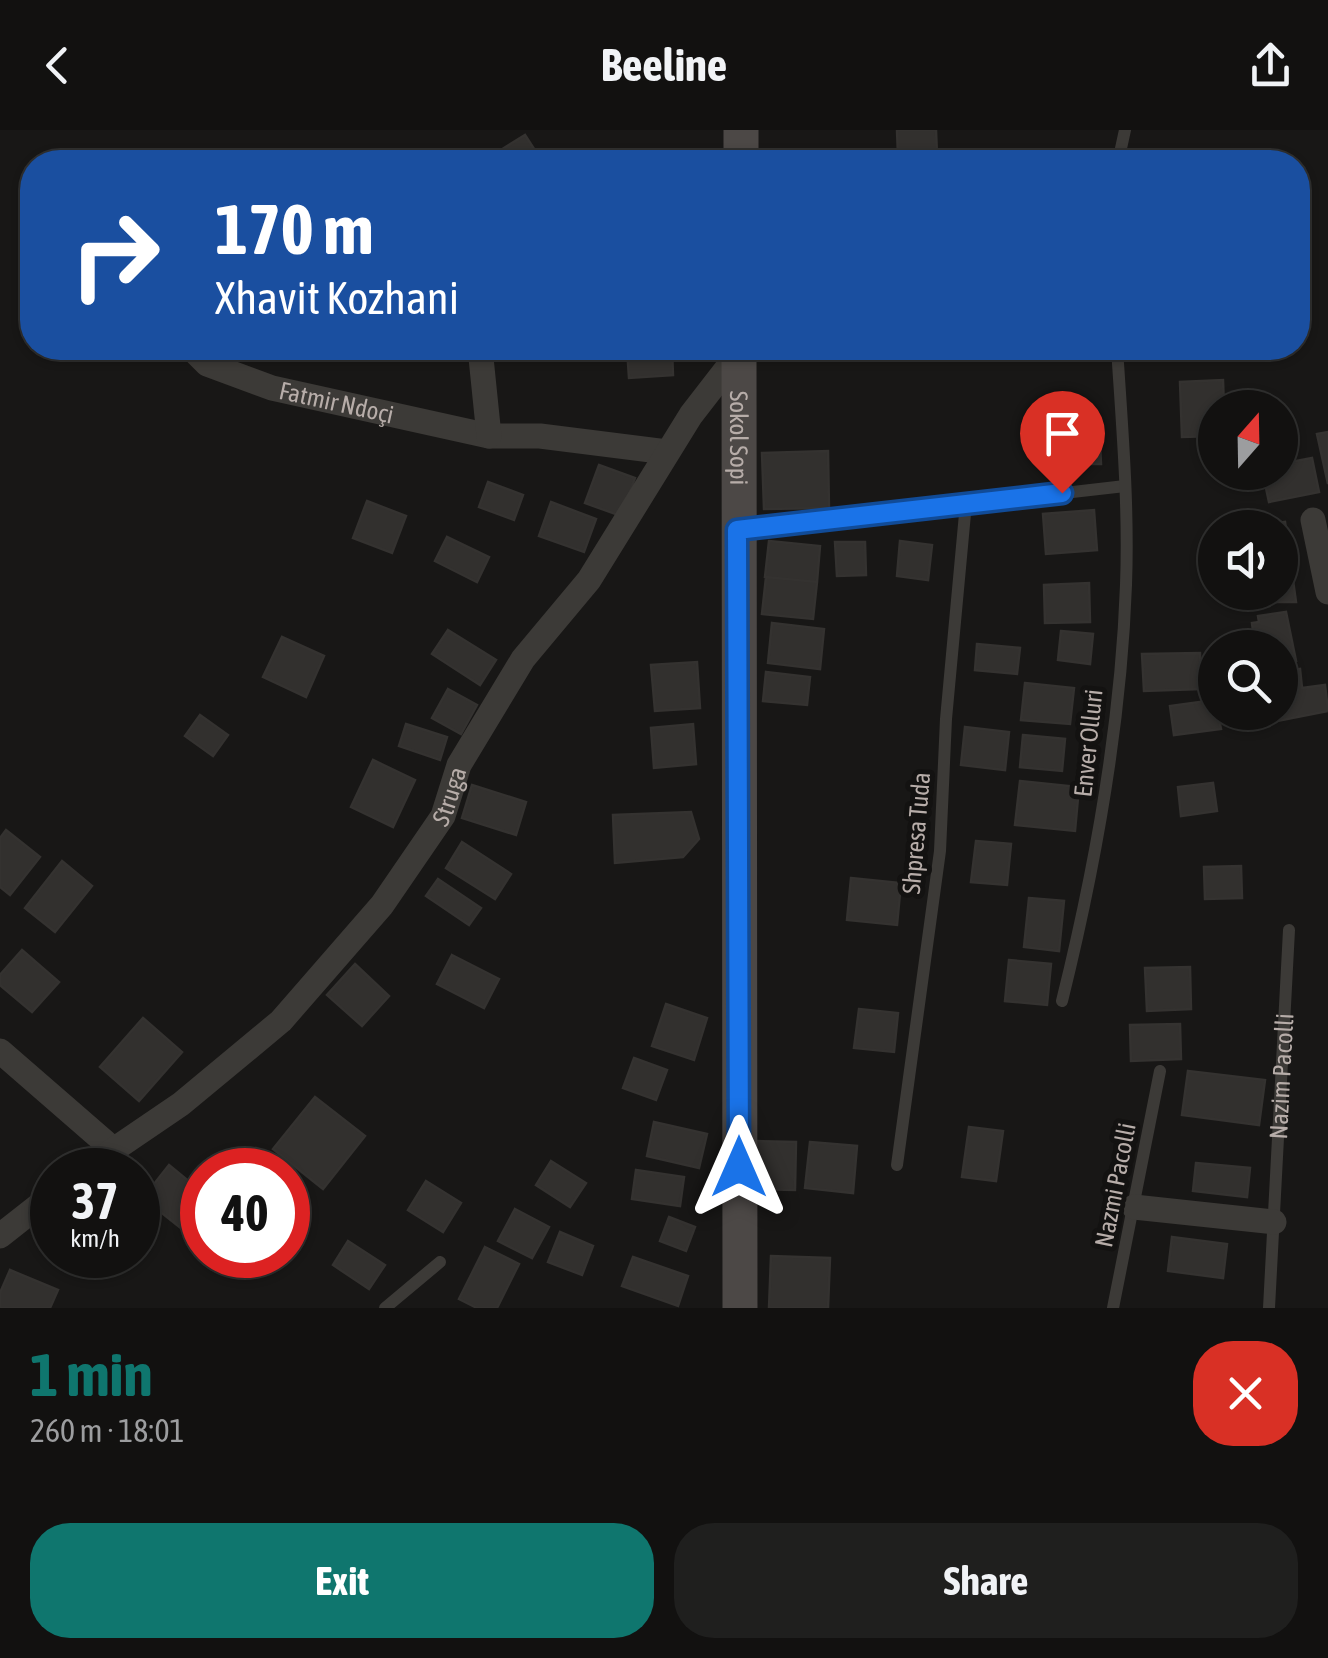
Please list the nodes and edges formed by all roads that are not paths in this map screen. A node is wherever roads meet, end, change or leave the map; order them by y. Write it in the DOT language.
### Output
graph roads {
  1 [pos="203,360"];
  2 [pos="481,360"];
  3 [pos="732,360"];
  4 [pos="739,360"];
  5 [pos="1118,360"];
  6 [pos="489,436"];
  7 [pos="667,452"];
  8 [pos="1125,486"];
  9 [pos="966,503"];
  10 [pos="1313,520"];
  11 [pos="737,530"];
  12 [pos="1328,592"];
  13 [pos="1288,930"];
  14 [pos="1062,1001"];
  15 [pos="0,1051"];
  16 [pos="1160,1071"];
  17 [pos="112,1148"];
  18 [pos="117,1148"];
  19 [pos="896,1165"];
  20 [pos="1134,1207"];
  21 [pos="30,1212"];
  22 [pos="1274,1222"];
  23 [pos="0,1236"];
  24 [pos="440,1262"];
  25 [pos="385,1308"];
  26 [pos="740,1308"];
  27 [pos="1113,1308"];
  28 [pos="1269,1308"];
  1 -- 6 [label="street, Fatmir Ndoçi"];
  2 -- 6 [label="street"];
  3 -- 7 [label="street, Struga"];
  4 -- 11 [label="street, Sokol Sopi"];
  5 -- 8 [label="lane, Enver Olluri"];
  6 -- 7 [label="street, Fatmir Ndoçi"];
  7 -- 18 [label="street, Struga"];
  8 -- 9 [label="lane"];
  8 -- 14 [label="lane, Enver Olluri"];
  9 -- 11 [label="lane"];
  9 -- 19 [label="lane, Shpresa Tuda"];
  10 -- 12 [label="street"];
  11 -- 26 [label="street, Sokol Sopi"];
  13 -- 22 [label="lane, Nazim Pacolli"];
  15 -- 17 [label="street"];
  16 -- 20 [label="lane, Nazmi Pacolli"];
  20 -- 22 [label="street"];
  20 -- 27 [label="lane, Nazmi Pacolli"];
  21 -- 23 [label="street"];
  22 -- 28 [label="lane, Nazim Pacolli"];
  24 -- 25 [label="lane"];
}
